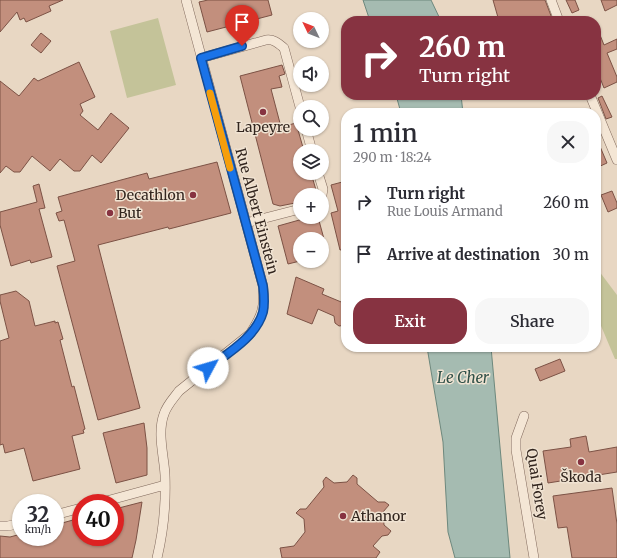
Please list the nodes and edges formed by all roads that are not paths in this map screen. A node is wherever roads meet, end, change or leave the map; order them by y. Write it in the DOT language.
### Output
graph roads {
  1 [pos="186,0"];
  2 [pos="551,0"];
  3 [pos="557,16"];
  4 [pos="201,58"];
  5 [pos="298,100"];
  6 [pos="601,121"];
  7 [pos="617,160"];
  8 [pos="293,210"];
  9 [pos="246,223"];
  10 [pos="524,416"];
  11 [pos="165,485"];
  12 [pos="124,496"];
  13 [pos="12,525"];
  14 [pos="0,526"];
  15 [pos="157,558"];
  16 [pos="534,558"];
  1 -- 4 [label="street, Rue Albert Einstein"];
  2 -- 3 [label="street"];
  4 -- 5 [label="street"];
  4 -- 9 [label="street, Rue Albert Einstein"];
  6 -- 7 [label="street"];
  8 -- 9 [label="street"];
  9 -- 11 [label="street, Rue Albert Einstein"];
  10 -- 16 [label="street, Quai Forey"];
  11 -- 12 [label="street"];
  11 -- 15 [label="street, Rue Albert Einstein"];
  13 -- 14 [label="street"];
}
